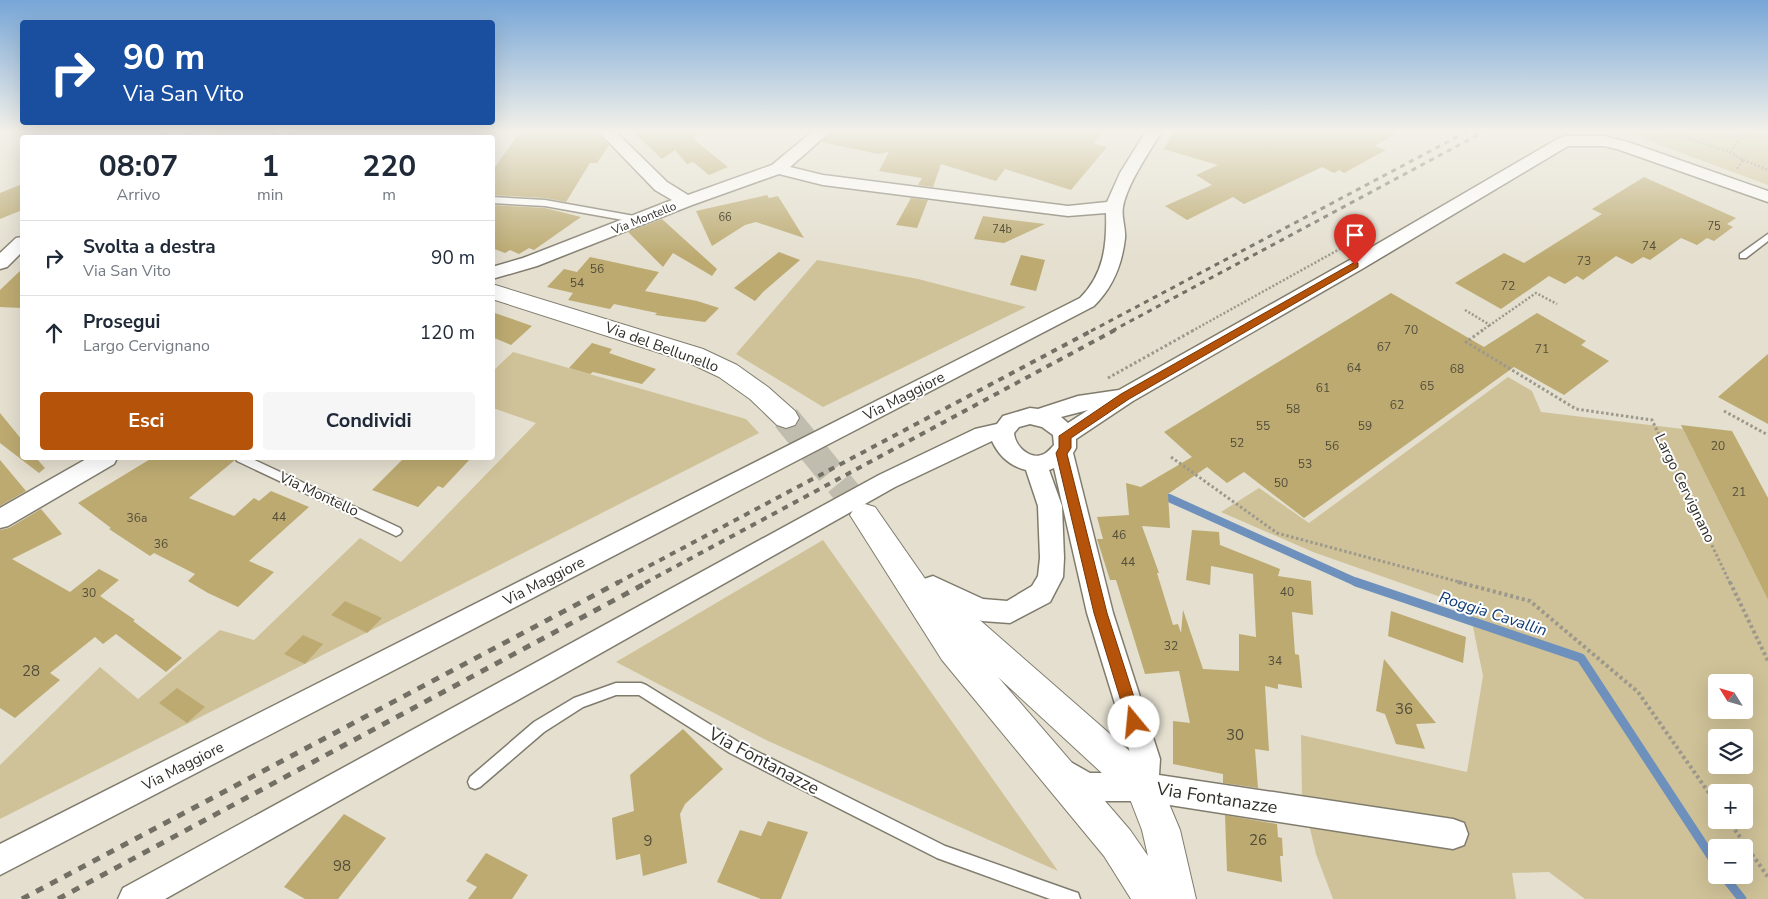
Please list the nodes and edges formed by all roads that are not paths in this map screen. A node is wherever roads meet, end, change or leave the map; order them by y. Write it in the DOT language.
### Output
graph roads {
  1 [pos="649,173"];
  2 [pos="767,173"];
  3 [pos="796,173"];
  4 [pos="1128,173"];
  5 [pos="1511,173"];
  6 [pos="1701,173"];
  7 [pos="1768,198"];
  8 [pos="495,200"];
  9 [pos="686,201"];
  10 [pos="1114,207"];
  11 [pos="640,220"];
  12 [pos="1768,237"];
  13 [pos="20,244"];
  14 [pos="1743,256"];
  15 [pos="530,262"];
  16 [pos="0,263"];
  17 [pos="495,272"];
  18 [pos="497,294"];
  19 [pos="1125,396"];
  20 [pos="1038,417"];
  21 [pos="786,418"];
  22 [pos="1004,430"];
  23 [pos="1063,445"];
  24 [pos="103,460"];
  25 [pos="245,460"];
  26 [pos="1036,463"];
  27 [pos="865,516"];
  28 [pos="0,519"];
  29 [pos="396,531"];
  30 [pos="908,570"];
  31 [pos="1044,758"];
  32 [pos="475,782"];
  33 [pos="1144,787"];
  34 [pos="1453,834"];
  35 [pos="0,860"];
  36 [pos="134,899"];
  37 [pos="1072,899"];
  38 [pos="1154,899"];
  39 [pos="1176,899"];
  1 -- 9 [label="street"];
  2 -- 9 [label="street, Via Montello"];
  3 -- 10 [label="street"];
  4 -- 10 [label="street"];
  5 -- 19 [label="street"];
  6 -- 7 [label="street"];
  8 -- 11 [label="lane"];
  9 -- 11 [label="street, Via Montello"];
  10 -- 35 [label="street, Via Maggiore"];
  11 -- 15 [label="street, Via Montello"];
  12 -- 14 [label="lane"];
  13 -- 16 [label="street"];
  15 -- 17 [label="street, Via Montello"];
  15 -- 18 [label="street"];
  18 -- 21 [label="street, Via del Bellunello"];
  19 -- 20 [label="street"];
  19 -- 23 [label="street"];
  20 -- 22 [label="street"];
  20 -- 23 [label="street"];
  22 -- 26 [label="street"];
  22 -- 36 [label="street"];
  23 -- 26 [label="street"];
  23 -- 33 [label="street, Via Fontanazze"];
  24 -- 28 [label="street"];
  25 -- 29 [label="lane, Via Montello"];
  26 -- 30 [label="street"];
  27 -- 30 [label="street"];
  30 -- 31 [label="street"];
  30 -- 33 [label="street"];
  31 -- 33 [label="street"];
  31 -- 38 [label="street"];
  32 -- 37 [label="lane, Via Fontanazze"];
  33 -- 34 [label="street, Via Fontanazze"];
  33 -- 39 [label="street"];
}
